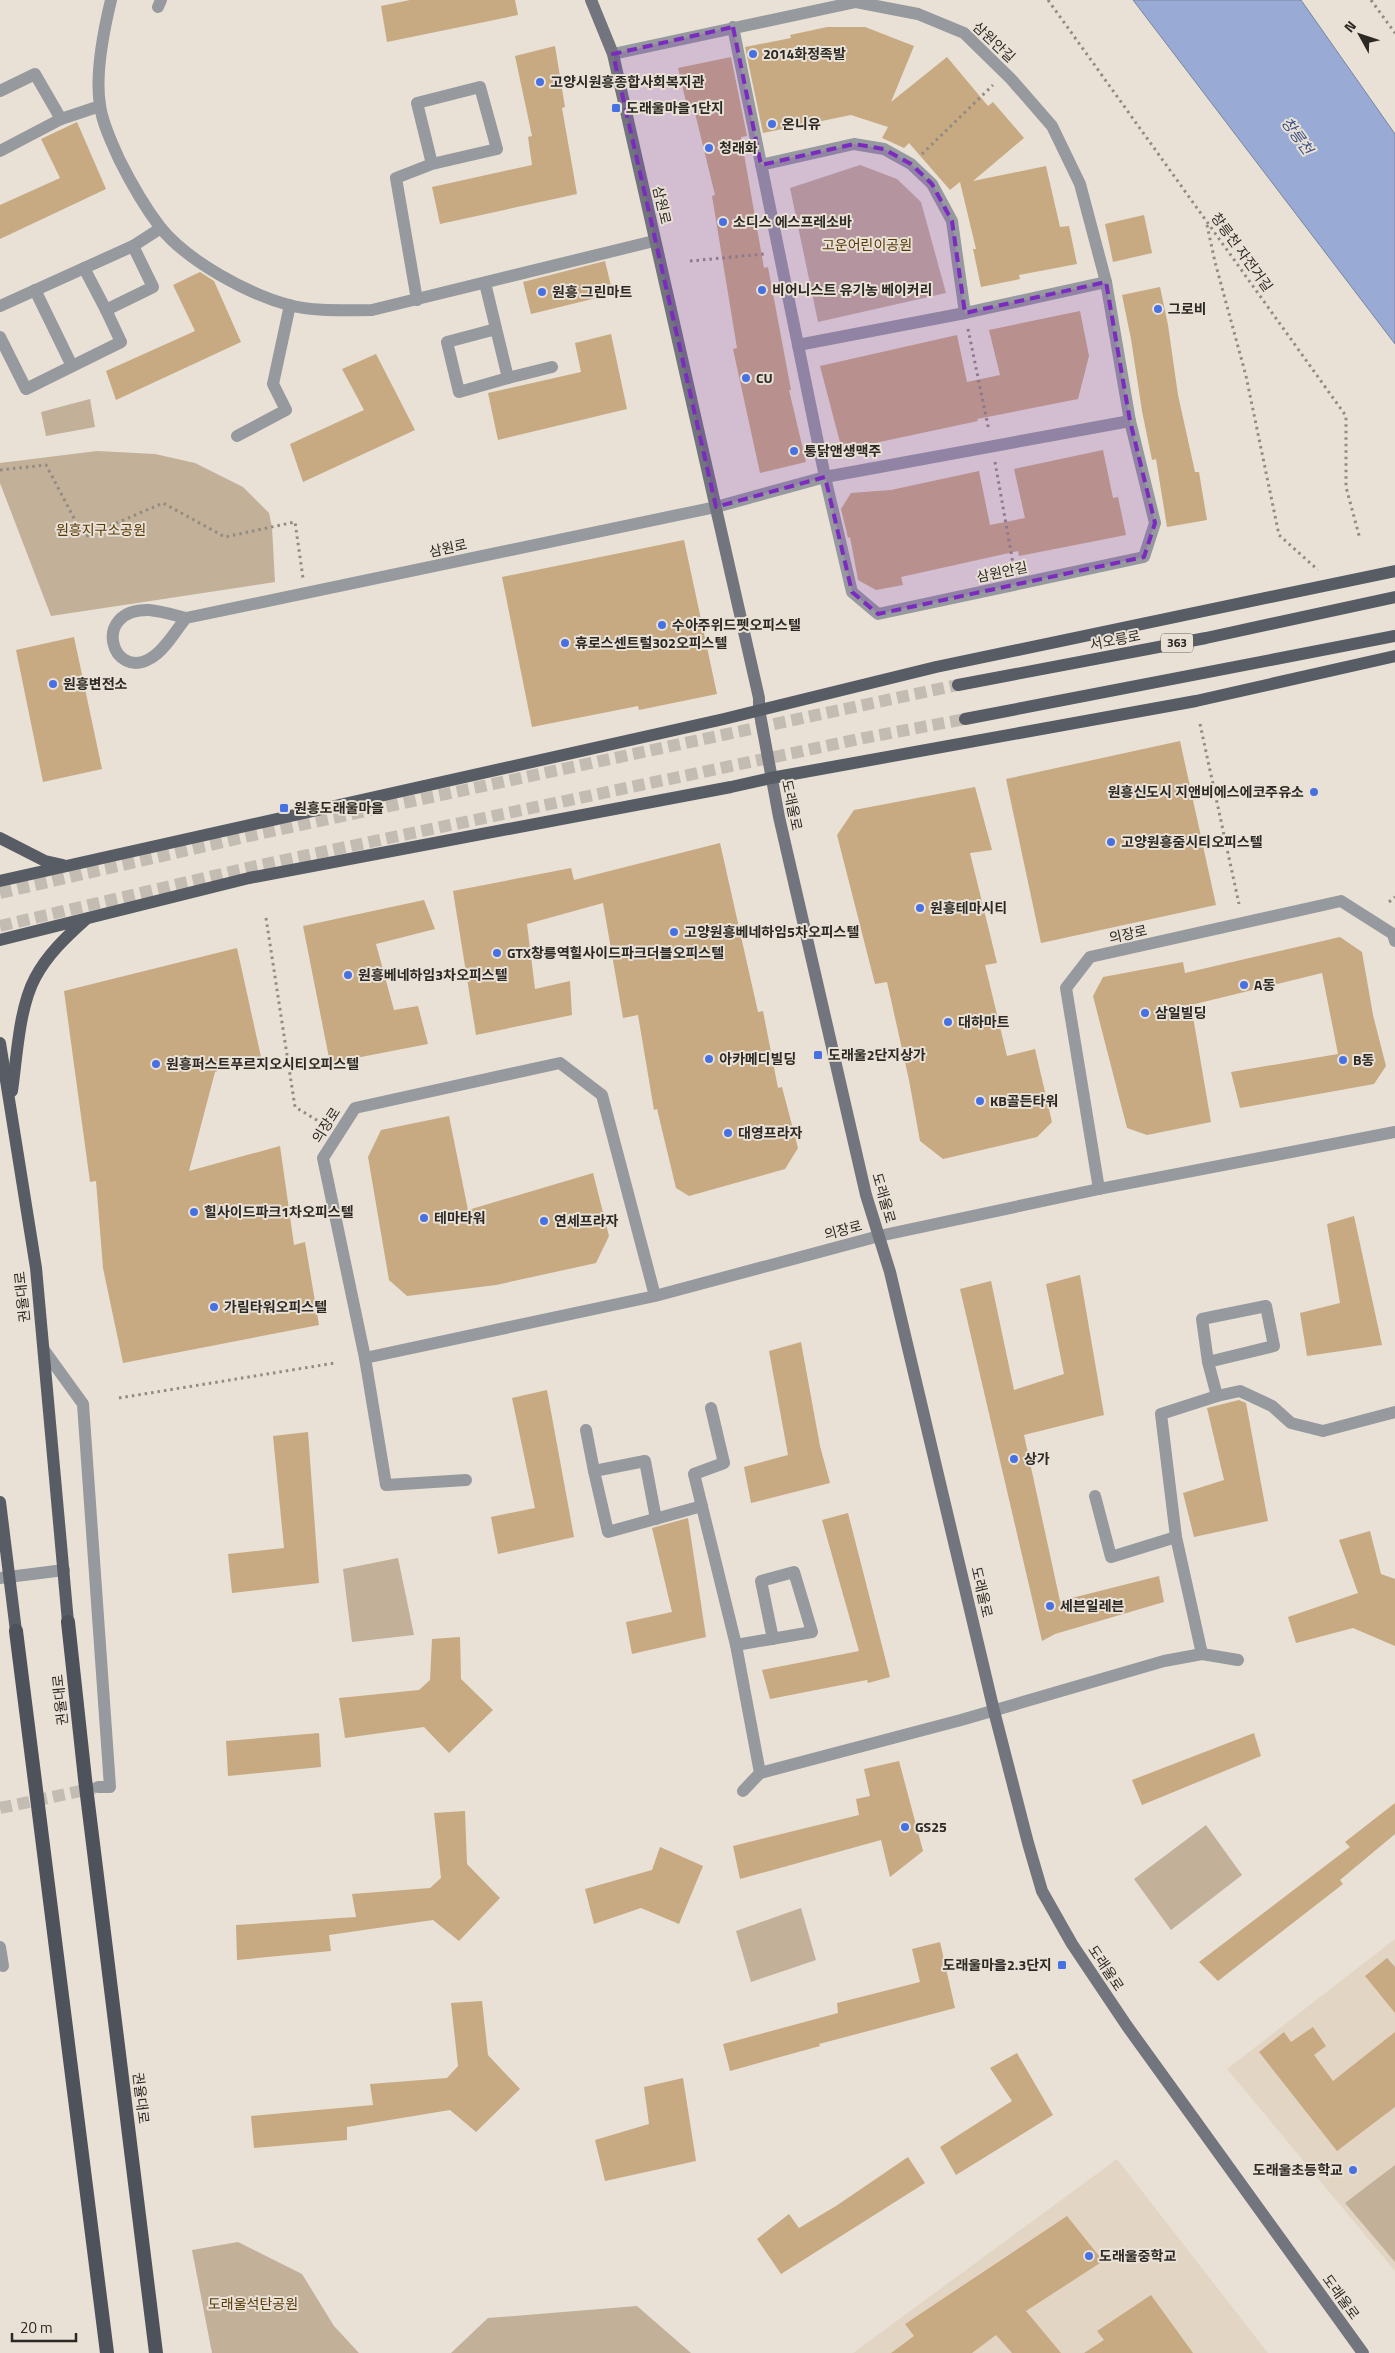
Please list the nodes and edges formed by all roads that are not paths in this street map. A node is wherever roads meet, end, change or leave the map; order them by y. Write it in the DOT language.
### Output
graph roads {
  1 [pos="111,0"];
  2 [pos="591,0"];
  3 [pos="733,27"];
  4 [pos="612,54"];
  5 [pos="0,92"];
  6 [pos="100,106"];
  7 [pos="61,118"];
  8 [pos="0,151"];
  9 [pos="432,164"];
  10 [pos="761,165"];
  11 [pos="161,228"];
  12 [pos="654,240"];
  13 [pos="133,246"];
  14 [pos="84,268"];
  15 [pos="1106,282"];
  16 [pos="485,283"];
  17 [pos="35,290"];
  18 [pos="416,300"];
  19 [pos="0,306"];
  20 [pos="290,306"];
  21 [pos="106,310"];
  22 [pos="965,313"];
  23 [pos="496,329"];
  24 [pos="0,337"];
  25 [pos="798,345"];
  26 [pos="72,366"];
  27 [pos="552,367"];
  28 [pos="508,378"];
  29 [pos="1130,421"];
  30 [pos="236,436"];
  31 [pos="825,477"];
  32 [pos="716,507"];
  33 [pos="1395,571"];
  34 [pos="1395,597"];
  35 [pos="186,618"];
  36 [pos="1395,636"];
  37 [pos="1395,656"];
  38 [pos="958,685"];
  39 [pos="759,709"];
  40 [pos="965,719"];
  41 [pos="766,751"];
  42 [pos="771,778"];
  43 [pos="0,838"];
  44 [pos="68,866"];
  45 [pos="0,881"];
  46 [pos="89,917"];
  47 [pos="0,940"];
  48 [pos="1395,941"];
  49 [pos="0,1043"];
  50 [pos="10,1100"];
  51 [pos="1395,1132"];
  52 [pos="1099,1189"];
  53 [pos="879,1236"];
  54 [pos="655,1296"];
  55 [pos="44,1350"];
  56 [pos="365,1358"];
  57 [pos="1208,1362"];
  58 [pos="1217,1396"];
  59 [pos="711,1408"];
  60 [pos="1395,1412"];
  61 [pos="586,1430"];
  62 [pos="594,1471"];
  63 [pos="466,1480"];
  64 [pos="1095,1496"];
  65 [pos="0,1502"];
  66 [pos="702,1506"];
  67 [pos="656,1519"];
  68 [pos="1176,1537"];
  69 [pos="64,1570"];
  70 [pos="5,1577"];
  71 [pos="68,1622"];
  72 [pos="16,1631"];
  73 [pos="773,1639"];
  74 [pos="736,1644"];
  75 [pos="1202,1654"];
  76 [pos="1238,1660"];
  77 [pos="994,1711"];
  78 [pos="760,1774"];
  79 [pos="98,1787"];
  80 [pos="743,1791"];
  81 [pos="0,1947"];
  82 [pos="3,1966"];
  83 [pos="107,2353"];
  84 [pos="156,2353"];
  85 [pos="1363,2353"];
  1 -- 6 [label="street"];
  2 -- 4 [label="main road, 삼원로"];
  3 -- 4 [label="street, 삼원안길"];
  3 -- 10 [label="street, 삼원안길"];
  3 -- 15 [label="street, 삼원안길"];
  4 -- 12 [label="main road, 삼원로"];
  5 -- 7 [label="street"];
  6 -- 7 [label="street"];
  6 -- 11 [label="street"];
  7 -- 8 [label="street"];
  9 -- 9 [label="street"];
  9 -- 18 [label="street"];
  10 -- 22 [label="street"];
  10 -- 25 [label="street, 삼원안길"];
  11 -- 13 [label="street"];
  11 -- 20 [label="street"];
  12 -- 16 [label="street"];
  12 -- 32 [label="main road, 삼원로"];
  13 -- 14 [label="street"];
  13 -- 21 [label="street"];
  14 -- 17 [label="street"];
  14 -- 21 [label="street"];
  15 -- 22 [label="street"];
  15 -- 29 [label="street, 삼원안길"];
  16 -- 18 [label="street"];
  16 -- 23 [label="street"];
  17 -- 19 [label="street"];
  17 -- 26 [label="street"];
  18 -- 20 [label="street"];
  20 -- 30 [label="street"];
  21 -- 26 [label="street"];
  22 -- 25 [label="street"];
  23 -- 28 [label="street"];
  23 -- 28 [label="street"];
  24 -- 26 [label="street"];
  25 -- 31 [label="street, 삼원안길"];
  27 -- 28 [label="street"];
  29 -- 31 [label="street"];
  29 -- 31 [label="street, 삼원안길"];
  31 -- 32 [label="street"];
  32 -- 35 [label="street, 삼원로"];
  32 -- 39 [label="main road, 삼원로"];
  33 -- 39 [label="main road"];
  34 -- 38 [label="main road, 서오릉로 / 363"];
  35 -- 35 [label="street"];
  36 -- 40 [label="main road"];
  37 -- 42 [label="main road"];
  39 -- 41 [label="main road, 삼원로"];
  39 -- 44 [label="main road"];
  41 -- 42 [label="main road, 도래울로"];
  42 -- 46 [label="main road"];
  42 -- 53 [label="main road, 도래울로"];
  43 -- 44 [label="main road"];
  44 -- 45 [label="main road"];
  46 -- 47 [label="main road"];
  46 -- 50 [label="main road"];
  48 -- 52 [label="street, 의장로"];
  49 -- 50 [label="main road, 권율대로"];
  50 -- 55 [label="main road, 권율대로"];
  51 -- 52 [label="street, 의장로"];
  52 -- 53 [label="street, 의장로"];
  53 -- 54 [label="street, 의장로"];
  53 -- 77 [label="main road, 도래울로"];
  54 -- 56 [label="street, 의장로"];
  54 -- 56 [label="street, 의장로"];
  55 -- 69 [label="main road, 권율대로"];
  55 -- 79 [label="street"];
  56 -- 63 [label="street"];
  57 -- 57 [label="street"];
  57 -- 58 [label="street"];
  58 -- 60 [label="street"];
  58 -- 68 [label="street"];
  59 -- 66 [label="street"];
  61 -- 62 [label="street"];
  62 -- 67 [label="street"];
  62 -- 67 [label="street"];
  64 -- 68 [label="street"];
  65 -- 70 [label="main road"];
  66 -- 67 [label="street"];
  66 -- 74 [label="street"];
  68 -- 75 [label="street"];
  69 -- 70 [label="street"];
  69 -- 71 [label="main road, 권율대로"];
  70 -- 72 [label="main road"];
  71 -- 84 [label="highway, 권율대로"];
  72 -- 83 [label="highway"];
  73 -- 73 [label="street"];
  73 -- 74 [label="street"];
  74 -- 78 [label="street"];
  75 -- 76 [label="street"];
  75 -- 77 [label="street"];
  77 -- 78 [label="street"];
  77 -- 85 [label="main road, 도래울로"];
  78 -- 80 [label="street"];
  81 -- 82 [label="street"];
}
